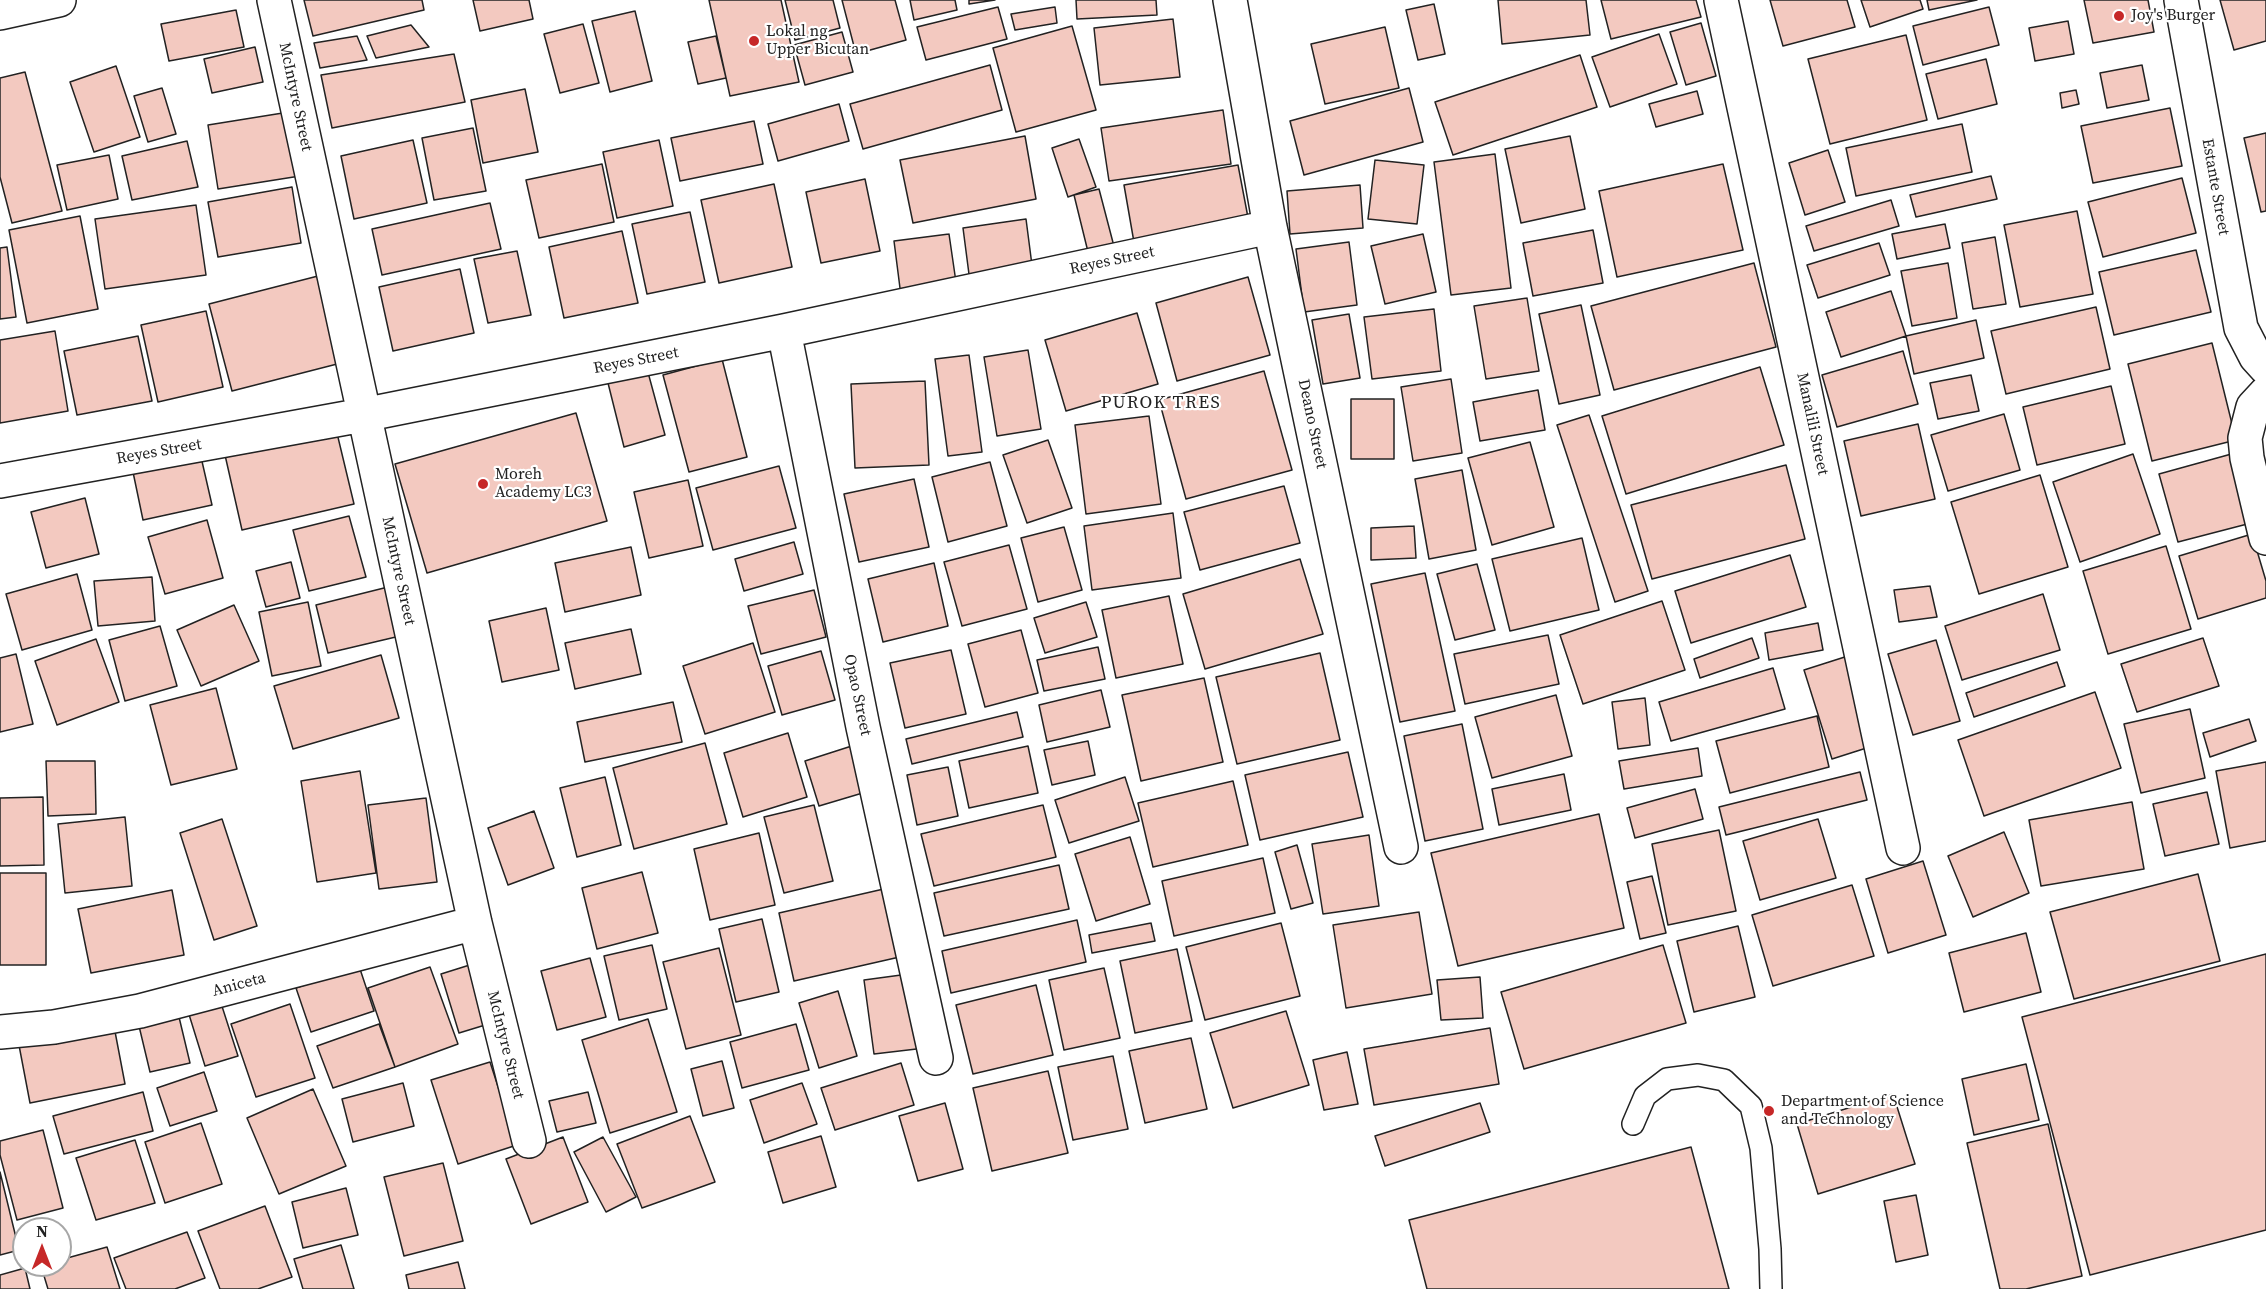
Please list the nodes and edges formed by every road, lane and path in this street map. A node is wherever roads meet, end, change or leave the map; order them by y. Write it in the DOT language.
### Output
graph roads {
  1 [pos="59,0"];
  2 [pos="274,0"];
  3 [pos="1230,0"];
  4 [pos="1721,0"];
  5 [pos="2181,0"];
  6 [pos="0,12"];
  7 [pos="1270,227"];
  8 [pos="784,331"];
  9 [pos="2266,368"];
  10 [pos="2266,393"];
  11 [pos="363,415"];
  12 [pos="0,481"];
  13 [pos="2266,538"];
  14 [pos="1401,847"];
  15 [pos="1903,848"];
  16 [pos="475,923"];
  17 [pos="0,1032"];
  18 [pos="936,1058"];
  19 [pos="1633,1124"];
  20 [pos="529,1141"];
  21 [pos="1771,1289"];
  1 -- 6 [label="street"];
  2 -- 11 [label="street, McIntyre Street"];
  3 -- 7 [label="street, Deano Street"];
  4 -- 15 [label="street, Manalili Street"];
  5 -- 9 [label="street, Estante Street"];
  7 -- 8 [label="street, Reyes Street"];
  7 -- 14 [label="street, Deano Street"];
  8 -- 11 [label="street, Reyes Street"];
  8 -- 18 [label="street, Opao Street"];
  10 -- 13 [label="street"];
  11 -- 12 [label="street, Reyes Street"];
  11 -- 16 [label="street, McIntyre Street"];
  16 -- 17 [label="street, Aniceta"];
  16 -- 20 [label="street, McIntyre Street"];
  19 -- 21 [label="lane"];
}
